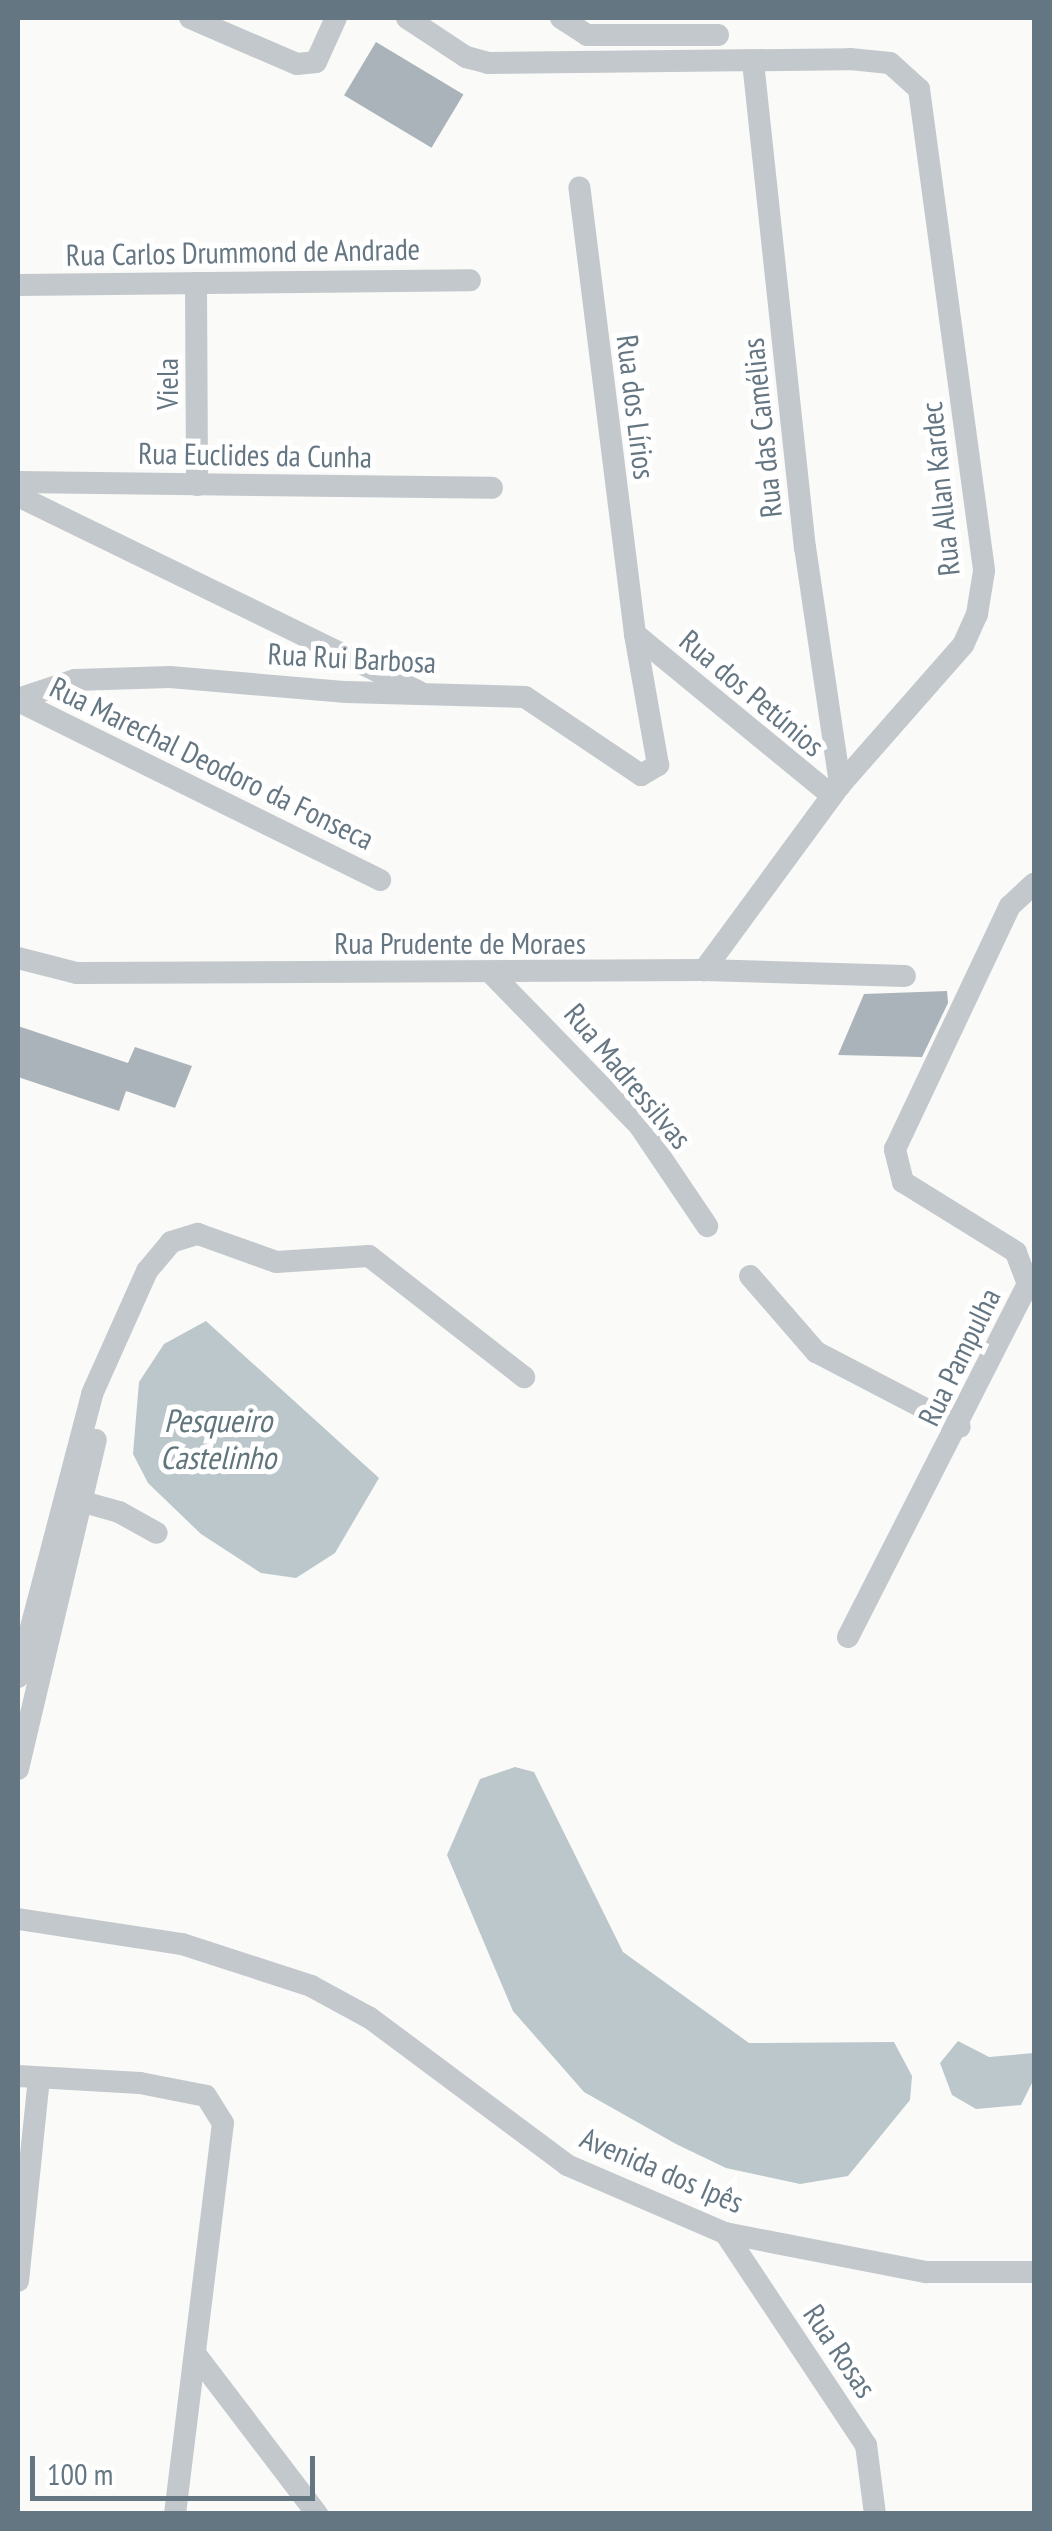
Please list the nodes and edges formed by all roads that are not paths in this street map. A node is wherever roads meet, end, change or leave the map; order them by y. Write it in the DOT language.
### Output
graph roads {
  1 [pos="190,18"];
  2 [pos="336,18"];
  3 [pos="407,18"];
  4 [pos="561,18"];
  5 [pos="696,18"];
  6 [pos="718,35"];
  7 [pos="753,62"];
  8 [pos="578,186"];
  9 [pos="470,280"];
  10 [pos="196,283"];
  11 [pos="18,285"];
  12 [pos="18,482"];
  13 [pos="198,485"];
  14 [pos="492,488"];
  15 [pos="18,496"];
  16 [pos="635,634"];
  17 [pos="428,696"];
  18 [pos="18,700"];
  19 [pos="836,791"];
  20 [pos="380,880"];
  21 [pos="1034,884"];
  22 [pos="18,958"];
  23 [pos="704,970"];
  24 [pos="493,975"];
  25 [pos="905,976"];
  26 [pos="707,1226"];
  27 [pos="750,1276"];
  28 [pos="524,1376"];
  29 [pos="960,1427"];
  30 [pos="74,1499"];
  31 [pos="157,1534"];
  32 [pos="43,1620"];
  33 [pos="848,1637"];
  34 [pos="18,1677"];
  35 [pos="22,1729"];
  36 [pos="18,1769"];
  37 [pos="18,1919"];
  38 [pos="28,2077"];
  39 [pos="725,2233"];
  40 [pos="1034,2272"];
  41 [pos="18,2282"];
  42 [pos="196,2354"];
  43 [pos="175,2514"];
  44 [pos="317,2514"];
  45 [pos="875,2514"];
  1 -- 2 [label="street"];
  3 -- 7 [label="street"];
  4 -- 6 [label="street"];
  5 -- 6 [label="street"];
  6 -- 7 [label="street"];
  7 -- 19 [label="street, Rua das Camélias"];
  7 -- 19 [label="street, Rua Allan Kardec"];
  8 -- 16 [label="street, Rua dos Lírios"];
  9 -- 10 [label="street, Rua Carlos Drummond de Andrade"];
  10 -- 11 [label="street, Rua Carlos Drummond de Andrade"];
  10 -- 13 [label="street, Viela"];
  12 -- 13 [label="street, Rua Euclides da Cunha"];
  13 -- 14 [label="street, Rua Euclides da Cunha"];
  15 -- 17 [label="street"];
  16 -- 17 [label="street, Rua Rui Barbosa"];
  16 -- 19 [label="street, Rua dos Petúnios"];
  17 -- 18 [label="street, Rua Rui Barbosa"];
  18 -- 20 [label="street, Rua Marechal Deodoro da Fonseca"];
  19 -- 23 [label="street, Rua Allan Kardec"];
  21 -- 29 [label="street, Rua Pampulha"];
  22 -- 24 [label="street, Rua Prudente de Moraes"];
  23 -- 24 [label="street, Rua Prudente de Moraes"];
  23 -- 25 [label="street, Rua Prudente de Moraes"];
  24 -- 26 [label="street, Rua Madressilvas"];
  27 -- 29 [label="street"];
  28 -- 30 [label="street"];
  29 -- 33 [label="street, Rua Pampulha"];
  30 -- 31 [label="street"];
  30 -- 32 [label="street"];
  32 -- 34 [label="street"];
  32 -- 35 [label="street"];
  35 -- 36 [label="street"];
  37 -- 39 [label="street, Avenida dos Ipês"];
  38 -- 41 [label="street"];
  38 -- 42 [label="street"];
  39 -- 40 [label="street, Avenida dos Ipês"];
  39 -- 45 [label="street, Rua Rosas"];
  42 -- 43 [label="street"];
  42 -- 44 [label="street"];
}
